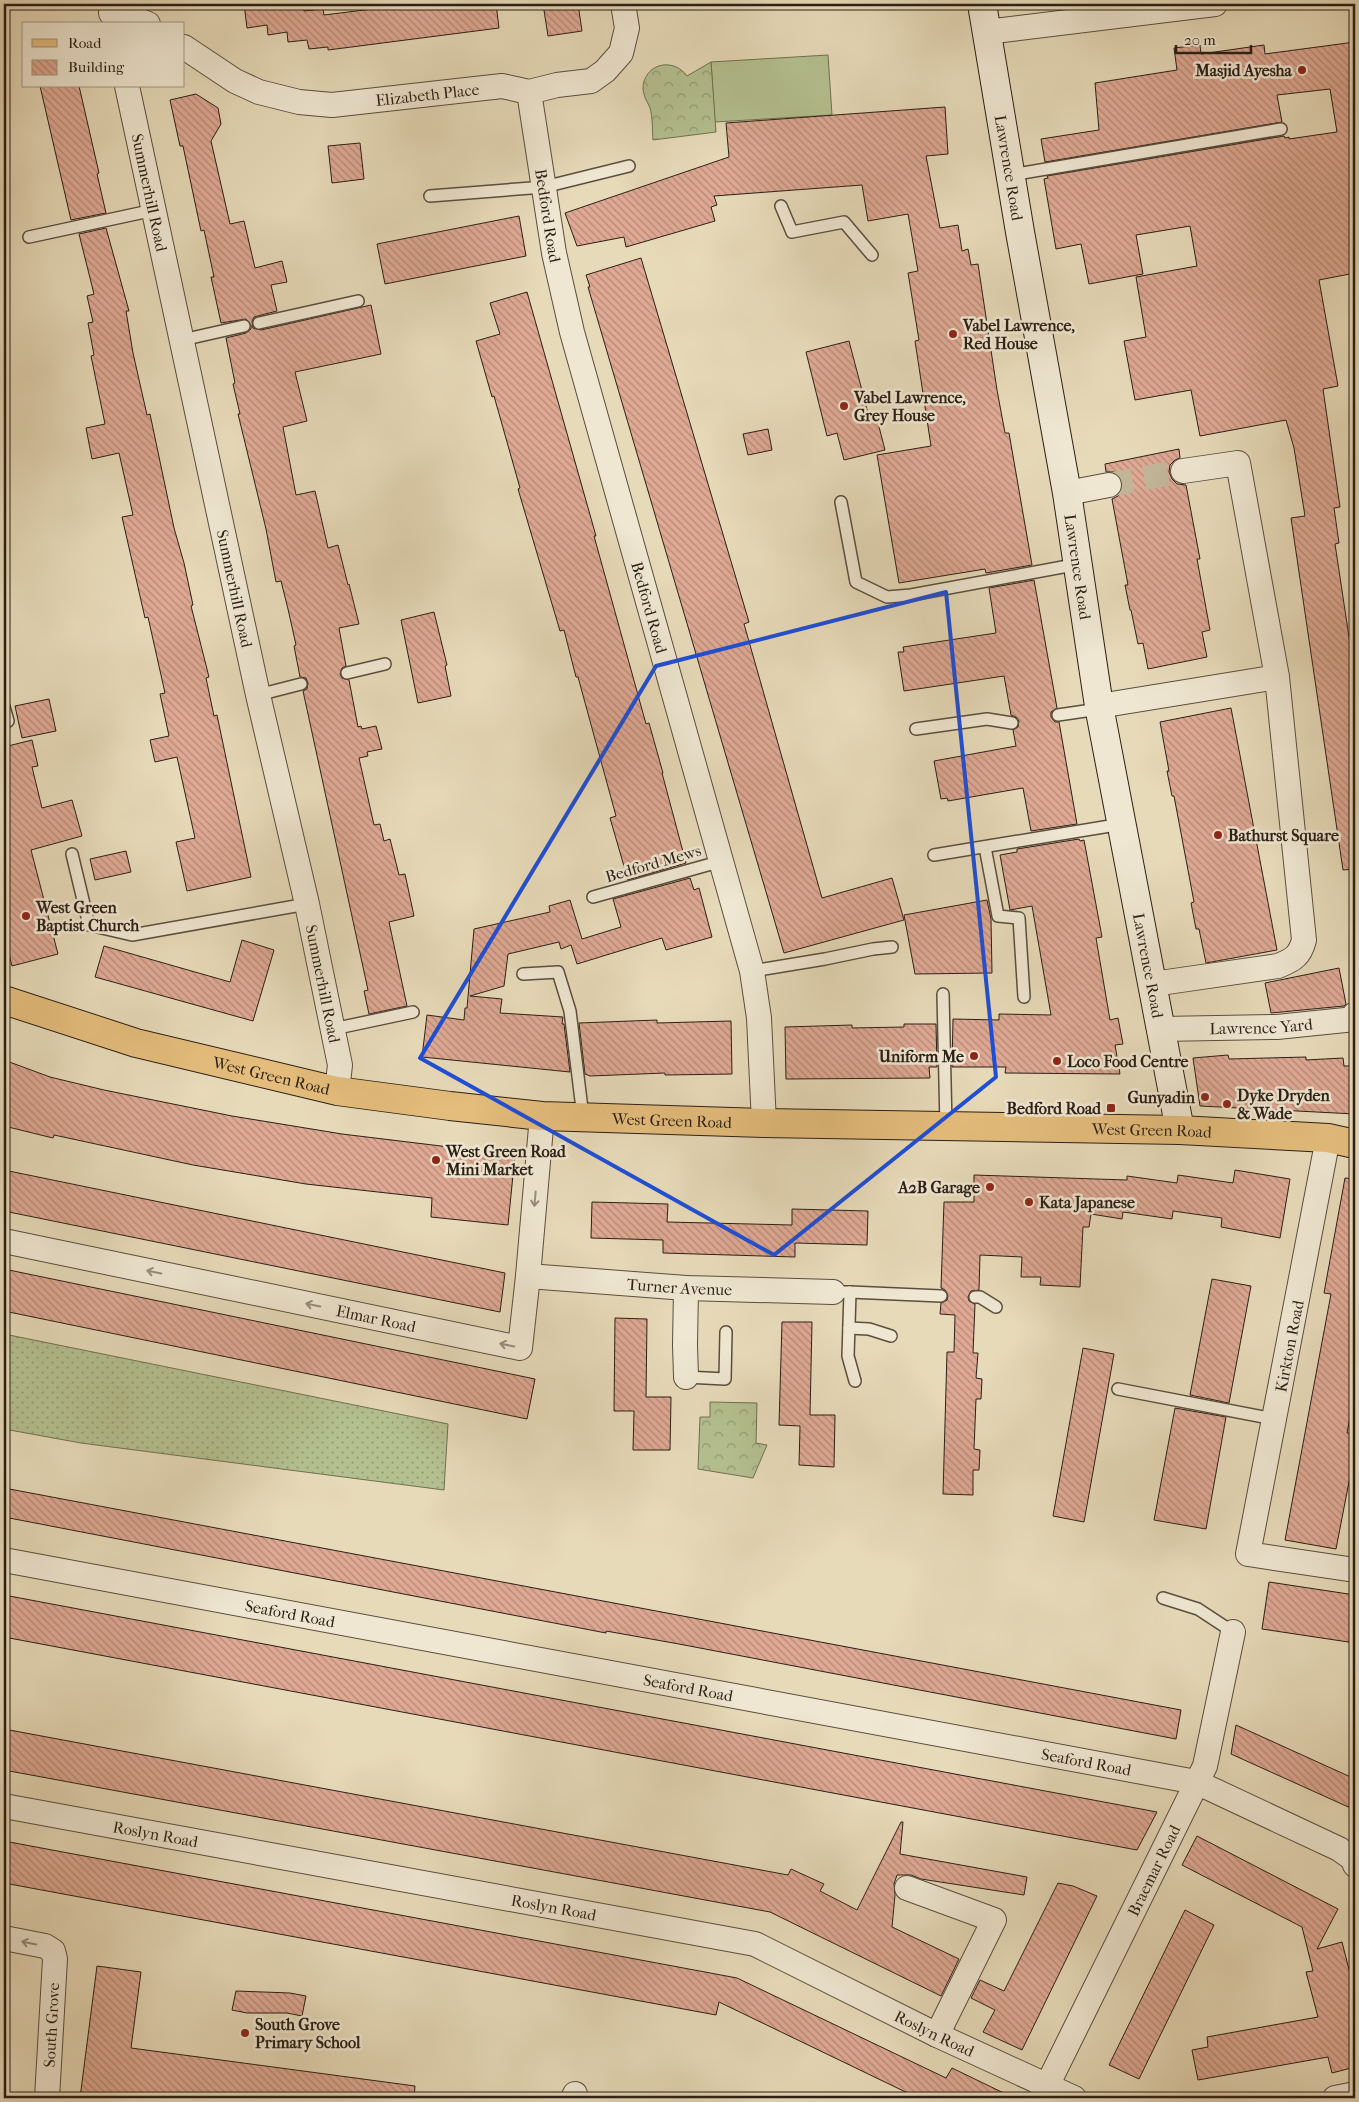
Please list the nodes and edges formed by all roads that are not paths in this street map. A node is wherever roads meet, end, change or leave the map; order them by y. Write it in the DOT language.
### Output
graph roads {
  1 [pos="623,4"];
  2 [pos="982,4"];
  3 [pos="1215,4"];
  4 [pos="111,14"];
  5 [pos="143,22"];
  6 [pos="987,32"];
  7 [pos="185,48"];
  8 [pos="127,88"];
  9 [pos="529,92"];
  10 [pos="1281,129"];
  11 [pos="629,166"];
  12 [pos="1011,175"];
  13 [pos="544,187"];
  14 [pos="430,196"];
  15 [pos="781,206"];
  16 [pos="154,210"];
  17 [pos="29,237"];
  18 [pos="872,255"];
  19 [pos="358,301"];
  20 [pos="259,323"];
  21 [pos="244,326"];
  22 [pos="182,340"];
  23 [pos="1183,472"];
  24 [pos="1109,485"];
  25 [pos="1068,493"];
  26 [pos="841,502"];
  27 [pos="1079,564"];
  28 [pos="386,664"];
  29 [pos="347,673"];
  30 [pos="1277,677"];
  31 [pos="301,684"];
  32 [pos="258,695"];
  33 [pos="4,706"];
  34 [pos="1099,708"];
  35 [pos="1058,715"];
  36 [pos="4,722"];
  37 [pos="1012,723"];
  38 [pos="916,729"];
  39 [pos="1122,824"];
  40 [pos="985,847"];
  41 [pos="72,854"];
  42 [pos="934,856"];
  43 [pos="722,861"];
  44 [pos="593,897"];
  45 [pos="307,904"];
  46 [pos="892,947"];
  47 [pos="752,971"];
  48 [pos="523,974"];
  49 [pos="1153,984"];
  50 [pos="943,994"];
  51 [pos="1024,997"];
  52 [pos="4,1000"];
  53 [pos="414,1012"];
  54 [pos="1355,1014"];
  55 [pos="333,1029"];
  56 [pos="1161,1029"];
  57 [pos="337,1090"];
  58 [pos="542,1116"];
  59 [pos="583,1117"];
  60 [pos="764,1123"];
  61 [pos="946,1126"];
  62 [pos="1180,1130"];
  63 [pos="1328,1138"];
  64 [pos="1355,1144"];
  65 [pos="4,1241"];
  66 [pos="528,1276"];
  67 [pos="686,1288"];
  68 [pos="842,1292"];
  69 [pos="941,1296"];
  70 [pos="975,1297"];
  71 [pos="996,1307"];
  72 [pos="849,1328"];
  73 [pos="726,1332"];
  74 [pos="891,1336"];
  75 [pos="686,1377"];
  76 [pos="855,1380"];
  77 [pos="1118,1389"];
  78 [pos="1274,1419"];
  79 [pos="4,1560"];
  80 [pos="1355,1570"];
  81 [pos="1163,1598"];
  82 [pos="1233,1632"];
  83 [pos="1196,1782"];
  84 [pos="4,1806"];
  85 [pos="1354,1861"];
  86 [pos="907,1888"];
  87 [pos="4,1938"];
  88 [pos="937,2035"];
  89 [pos="1044,2092"];
  90 [pos="1355,2094"];
  91 [pos="47,2098"];
  92 [pos="1074,2098"];
  93 [pos="1335,2098"];
  1 -- 9 [label="street, Elizabeth Place"];
  2 -- 6 [label="street, Lawrence Road"];
  3 -- 6 [label="street"];
  4 -- 5 [label="street"];
  6 -- 12 [label="street, Lawrence Road"];
  7 -- 9 [label="street, Elizabeth Place"];
  8 -- 16 [label="street, Summerhill Road"];
  9 -- 13 [label="street, Bedford Road"];
  10 -- 12 [label="lane"];
  11 -- 13 [label="lane"];
  12 -- 25 [label="street, Lawrence Road"];
  13 -- 14 [label="lane"];
  13 -- 43 [label="street, Bedford Road"];
  15 -- 18 [label="lane"];
  16 -- 17 [label="lane"];
  16 -- 22 [label="street, Summerhill Road"];
  19 -- 20 [label="lane"];
  21 -- 22 [label="lane"];
  22 -- 32 [label="street, Summerhill Road"];
  23 -- 30 [label="street"];
  24 -- 25 [label="street"];
  25 -- 27 [label="street, Lawrence Road"];
  26 -- 27 [label="lane"];
  27 -- 34 [label="street, Lawrence Road"];
  28 -- 29 [label="lane"];
  30 -- 34 [label="street"];
  30 -- 49 [label="street"];
  31 -- 32 [label="lane"];
  32 -- 45 [label="street, Summerhill Road"];
  33 -- 36 [label="lane"];
  34 -- 35 [label="lane"];
  34 -- 39 [label="street, Lawrence Road"];
  37 -- 38 [label="lane"];
  39 -- 40 [label="lane"];
  39 -- 49 [label="street, Lawrence Road"];
  40 -- 42 [label="lane"];
  40 -- 51 [label="lane"];
  41 -- 45 [label="lane"];
  43 -- 44 [label="lane, Bedford Mews"];
  43 -- 47 [label="street, Bedford Road"];
  45 -- 55 [label="street, Summerhill Road"];
  46 -- 47 [label="lane"];
  47 -- 60 [label="street, Bedford Road"];
  48 -- 59 [label="lane"];
  49 -- 56 [label="street, Lawrence Road"];
  50 -- 61 [label="lane"];
  52 -- 57 [label="main road, West Green Road"];
  53 -- 55 [label="lane"];
  54 -- 56 [label="street, Lawrence Yard"];
  55 -- 57 [label="street, Summerhill Road"];
  56 -- 62 [label="street, Lawrence Road"];
  57 -- 58 [label="main road, West Green Road"];
  58 -- 59 [label="main road, West Green Road"];
  58 -- 66 [label="street, Elmar Road, one-way"];
  59 -- 60 [label="main road, West Green Road"];
  60 -- 61 [label="main road, West Green Road"];
  61 -- 62 [label="main road, West Green Road"];
  62 -- 63 [label="main road, West Green Road"];
  63 -- 64 [label="main road, West Green Road"];
  63 -- 78 [label="street, Kirkton Road"];
  66 -- 65 [label="street, Elmar Road, one-way"];
  66 -- 67 [label="street, Turner Avenue"];
  67 -- 68 [label="street, Turner Avenue"];
  67 -- 75 [label="street"];
  68 -- 69 [label="lane"];
  68 -- 72 [label="lane"];
  70 -- 71 [label="lane"];
  72 -- 74 [label="lane"];
  72 -- 76 [label="lane"];
  73 -- 75 [label="lane"];
  77 -- 78 [label="lane"];
  78 -- 80 [label="street, Kirkton Road"];
  79 -- 83 [label="street, Seaford Road"];
  81 -- 82 [label="lane"];
  82 -- 83 [label="street, Braemar Road"];
  83 -- 85 [label="street, Seaford Road"];
  83 -- 89 [label="street, Braemar Road"];
  84 -- 88 [label="street, Roslyn Road"];
  86 -- 88 [label="street"];
  91 -- 87 [label="street, South Grove, one-way"];
  88 -- 89 [label="street, Roslyn Road"];
  89 -- 92 [label="street, Roslyn Road"];
  90 -- 93 [label="street"];
}
